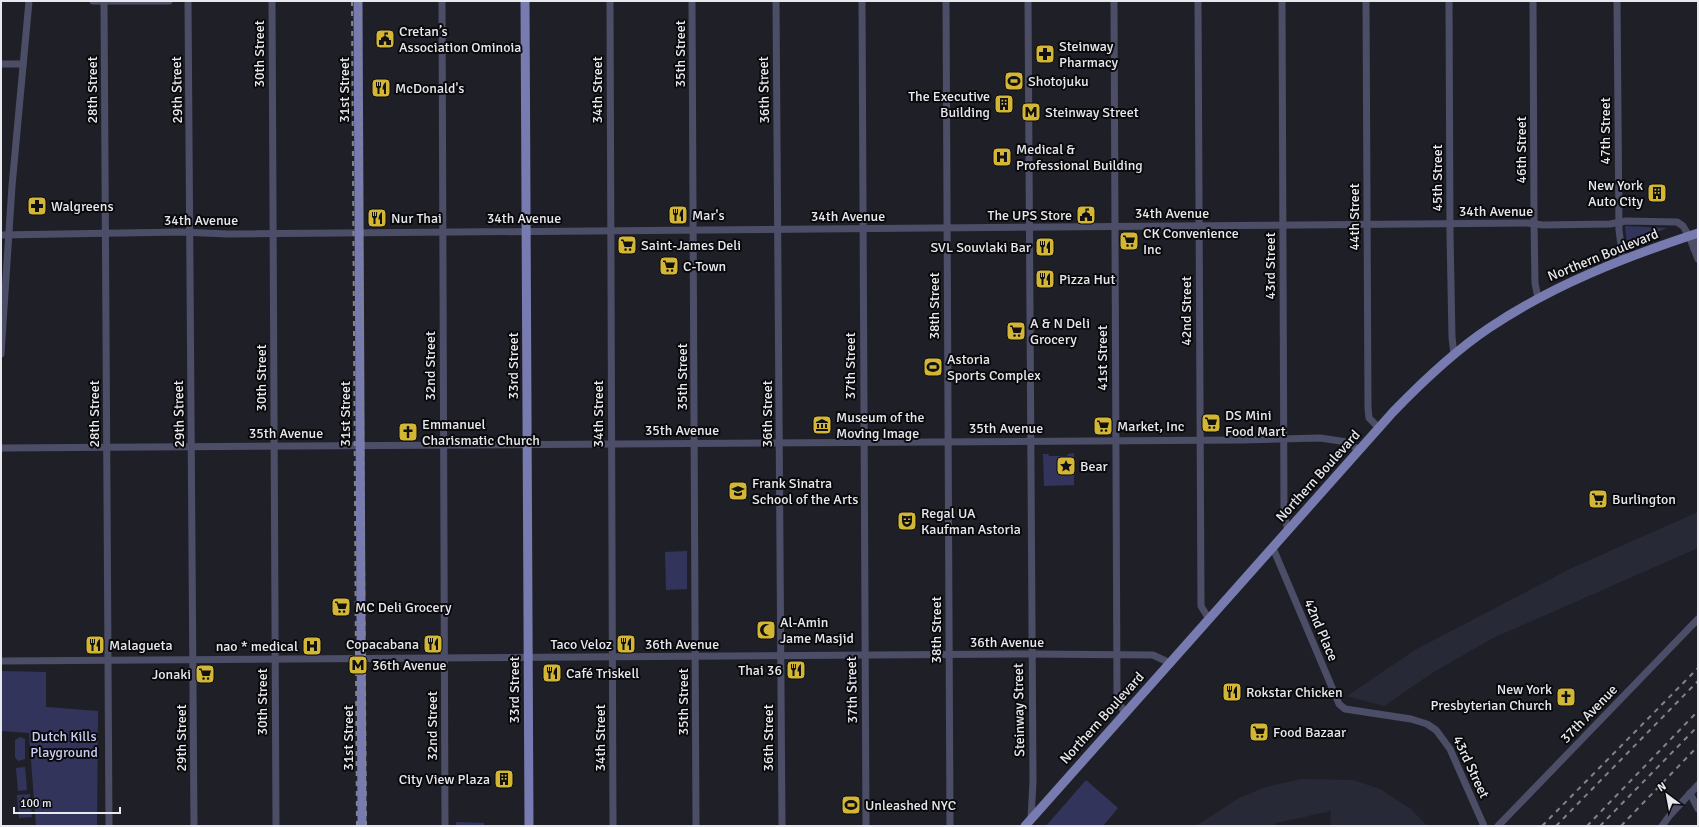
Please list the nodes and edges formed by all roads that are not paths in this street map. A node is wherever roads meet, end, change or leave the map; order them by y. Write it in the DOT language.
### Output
graph roads {
  1 [pos="29,1"];
  2 [pos="92,1"];
  3 [pos="104,1"];
  4 [pos="169,1"];
  5 [pos="188,1"];
  6 [pos="272,1"];
  7 [pos="358,1"];
  8 [pos="442,1"];
  9 [pos="525,1"];
  10 [pos="610,1"];
  11 [pos="692,1"];
  12 [pos="776,1"];
  13 [pos="862,1"];
  14 [pos="946,1"];
  15 [pos="1028,1"];
  16 [pos="1114,1"];
  17 [pos="1198,1"];
  18 [pos="1282,1"];
  19 [pos="1366,1"];
  20 [pos="1449,1"];
  21 [pos="1533,1"];
  22 [pos="1617,1"];
  23 [pos="1,64"];
  24 [pos="23,64"];
  25 [pos="1619,222"];
  26 [pos="1534,223"];
  27 [pos="1367,224"];
  28 [pos="1450,224"];
  29 [pos="1283,225"];
  30 [pos="1115,226"];
  31 [pos="1199,226"];
  32 [pos="1029,227"];
  33 [pos="863,228"];
  34 [pos="947,228"];
  35 [pos="779,229"];
  36 [pos="611,230"];
  37 [pos="694,230"];
  38 [pos="526,231"];
  39 [pos="189,232"];
  40 [pos="359,232"];
  41 [pos="443,232"];
  42 [pos="273,233"];
  43 [pos="1698,233"];
  44 [pos="1,235"];
  45 [pos="9,235"];
  46 [pos="106,235"];
  47 [pos="1693,237"];
  48 [pos="1698,259"];
  49 [pos="1623,260"];
  50 [pos="1538,298"];
  51 [pos="1,354"];
  52 [pos="1454,355"];
  53 [pos="1379,428"];
  54 [pos="1200,439"];
  55 [pos="1284,439"];
  56 [pos="1030,440"];
  57 [pos="1116,440"];
  58 [pos="948,441"];
  59 [pos="780,442"];
  60 [pos="864,442"];
  61 [pos="695,443"];
  62 [pos="527,444"];
  63 [pos="612,444"];
  64 [pos="444,445"];
  65 [pos="274,446"];
  66 [pos="360,446"];
  67 [pos="192,447"];
  68 [pos="1,448"];
  69 [pos="107,448"];
  70 [pos="1359,450"];
  71 [pos="1288,530"];
  72 [pos="1273,548"];
  73 [pos="1209,619"];
  74 [pos="1698,619"];
  75 [pos="1031,654"];
  76 [pos="864,655"];
  77 [pos="949,655"];
  78 [pos="1117,655"];
  79 [pos="781,656"];
  80 [pos="612,657"];
  81 [pos="696,657"];
  82 [pos="528,658"];
  83 [pos="361,659"];
  84 [pos="444,659"];
  85 [pos="275,660"];
  86 [pos="1,661"];
  87 [pos="108,661"];
  88 [pos="193,661"];
  89 [pos="1170,663"];
  90 [pos="1357,711"];
  91 [pos="1125,714"];
  92 [pos="1698,785"];
  93 [pos="1690,793"];
  94 [pos="1698,809"];
  95 [pos="1028,824"];
  96 [pos="1665,825"];
  97 [pos="109,826"];
  98 [pos="194,826"];
  99 [pos="276,826"];
  100 [pos="362,826"];
  101 [pos="445,826"];
  102 [pos="529,826"];
  103 [pos="613,826"];
  104 [pos="696,826"];
  105 [pos="782,826"];
  106 [pos="866,826"];
  107 [pos="950,826"];
  108 [pos="1484,826"];
  109 [pos="1498,826"];
  1 -- 24 [label="street"];
  2 -- 3 [label="street"];
  3 -- 4 [label="street"];
  3 -- 46 [label="street, 28th Street"];
  5 -- 39 [label="street, 29th Street"];
  6 -- 42 [label="street, 30th Street"];
  7 -- 40 [label="main road, 31st Street"];
  8 -- 41 [label="street, 32nd Street"];
  9 -- 38 [label="main road, 33rd Street"];
  10 -- 36 [label="street, 34th Street"];
  11 -- 37 [label="street, 35th Street"];
  12 -- 35 [label="street, 36th Street"];
  13 -- 33 [label="street, 37th Street"];
  14 -- 34 [label="street, 38th Street"];
  15 -- 32 [label="street, Steinway Street"];
  16 -- 30 [label="street, 41st Street"];
  17 -- 31 [label="street, 42nd Street"];
  18 -- 29 [label="street, 43rd Street"];
  19 -- 27 [label="street, 44th Street"];
  20 -- 28 [label="street, 45th Street"];
  21 -- 26 [label="street, 46th Street"];
  22 -- 25 [label="street, 47th Street"];
  23 -- 24 [label="street"];
  24 -- 45 [label="street"];
  25 -- 26 [label="street, 34th Avenue"];
  25 -- 47 [label="street, 34th Avenue"];
  25 -- 49 [label="street, 47th Street"];
  26 -- 28 [label="street, 34th Avenue"];
  26 -- 50 [label="street, 46th Street"];
  27 -- 28 [label="street, 34th Avenue"];
  27 -- 29 [label="street, 34th Avenue"];
  27 -- 53 [label="street, 44th Street"];
  28 -- 52 [label="street, 45th Street"];
  29 -- 31 [label="street, 34th Avenue"];
  29 -- 55 [label="street, 43rd Street"];
  30 -- 31 [label="street, 34th Avenue"];
  30 -- 32 [label="street, 34th Avenue"];
  30 -- 57 [label="street, 41st Street"];
  31 -- 54 [label="street, 42nd Street"];
  32 -- 34 [label="street, 34th Avenue"];
  32 -- 56 [label="street, Steinway Street"];
  33 -- 34 [label="street, 34th Avenue"];
  33 -- 35 [label="street, 34th Avenue"];
  33 -- 60 [label="street, 37th Street"];
  34 -- 58 [label="street, 38th Street"];
  35 -- 37 [label="street, 34th Avenue"];
  35 -- 59 [label="street, 36th Street"];
  36 -- 37 [label="street, 34th Avenue"];
  36 -- 38 [label="street, 34th Avenue"];
  36 -- 63 [label="street, 34th Street"];
  37 -- 61 [label="street, 35th Street"];
  38 -- 41 [label="street, 34th Avenue"];
  38 -- 62 [label="main road, 33rd Street"];
  39 -- 42 [label="street, 34th Avenue"];
  39 -- 46 [label="street, 34th Avenue"];
  39 -- 67 [label="street, 29th Street"];
  40 -- 41 [label="street, 34th Avenue"];
  40 -- 42 [label="street, 34th Avenue"];
  40 -- 66 [label="main road, 31st Street"];
  41 -- 64 [label="street, 32nd Street"];
  42 -- 65 [label="street, 30th Street"];
  43 -- 47 [label="main road, Northern Boulevard"];
  44 -- 45 [label="street, 34th Avenue"];
  45 -- 46 [label="street, 34th Avenue"];
  45 -- 51 [label="street"];
  46 -- 69 [label="street, 28th Street"];
  47 -- 48 [label="street"];
  47 -- 49 [label="main road, Northern Boulevard"];
  49 -- 50 [label="main road, Northern Boulevard"];
  50 -- 52 [label="main road, Northern Boulevard"];
  52 -- 53 [label="main road, Northern Boulevard"];
  53 -- 70 [label="main road, Northern Boulevard"];
  54 -- 55 [label="street, 35th Avenue"];
  54 -- 57 [label="street, 35th Avenue"];
  54 -- 73 [label="street, 42nd Street"];
  55 -- 70 [label="street, 35th Avenue"];
  55 -- 71 [label="street, 43rd Street"];
  56 -- 57 [label="street, 35th Avenue"];
  56 -- 58 [label="street, 35th Avenue"];
  56 -- 75 [label="street, Steinway Street"];
  57 -- 78 [label="street, 41st Street"];
  58 -- 60 [label="street, 35th Avenue"];
  58 -- 77 [label="street, 38th Street"];
  59 -- 60 [label="street, 35th Avenue"];
  59 -- 61 [label="street, 35th Avenue"];
  59 -- 79 [label="street, 36th Street"];
  60 -- 76 [label="street, 37th Street"];
  61 -- 63 [label="street, 35th Avenue"];
  61 -- 81 [label="street, 35th Street"];
  62 -- 63 [label="street, 35th Avenue"];
  62 -- 64 [label="street, 35th Avenue"];
  62 -- 82 [label="main road, 33rd Street"];
  63 -- 80 [label="street, 34th Street"];
  64 -- 66 [label="street, 35th Avenue"];
  64 -- 84 [label="street, 32nd Street"];
  65 -- 66 [label="street, 35th Avenue"];
  65 -- 67 [label="street, 35th Avenue"];
  65 -- 85 [label="street, 30th Street"];
  66 -- 83 [label="main road, 31st Street"];
  67 -- 69 [label="street, 35th Avenue"];
  67 -- 88 [label="street, 29th Street"];
  68 -- 69 [label="street, 35th Avenue"];
  69 -- 87 [label="street, 28th Street"];
  70 -- 71 [label="main road, Northern Boulevard"];
  71 -- 72 [label="main road, Northern Boulevard"];
  72 -- 73 [label="main road, Northern Boulevard"];
  72 -- 90 [label="street, 42nd Place"];
  73 -- 89 [label="main road, Northern Boulevard"];
  74 -- 109 [label="street, 37th Avenue"];
  75 -- 77 [label="street, 36th Avenue"];
  75 -- 78 [label="street, 36th Avenue"];
  75 -- 95 [label="street, Steinway Street"];
  76 -- 77 [label="street, 36th Avenue"];
  76 -- 79 [label="street, 36th Avenue"];
  76 -- 106 [label="street, 37th Street"];
  77 -- 107 [label="street, 38th Street"];
  78 -- 89 [label="street, 36th Avenue"];
  78 -- 91 [label="street, 41st Street"];
  79 -- 81 [label="street, 36th Avenue"];
  79 -- 105 [label="street, 36th Street"];
  80 -- 81 [label="street, 36th Avenue"];
  80 -- 82 [label="street, 36th Avenue"];
  80 -- 103 [label="street, 34th Street"];
  81 -- 104 [label="street, 35th Street"];
  82 -- 84 [label="street, 36th Avenue"];
  82 -- 102 [label="main road, 33rd Street"];
  83 -- 84 [label="street, 36th Avenue"];
  83 -- 85 [label="street, 36th Avenue"];
  83 -- 100 [label="main road, 31st Street"];
  84 -- 101 [label="street, 32nd Street"];
  85 -- 88 [label="street, 36th Avenue"];
  85 -- 99 [label="street, 30th Street"];
  86 -- 87 [label="street, 36th Avenue"];
  87 -- 88 [label="street, 36th Avenue"];
  87 -- 97 [label="street, 28th Street"];
  88 -- 98 [label="street, 29th Street"];
  89 -- 91 [label="main road, Northern Boulevard"];
  90 -- 108 [label="street, 43rd Street"];
  91 -- 95 [label="main road, Northern Boulevard"];
  92 -- 93 [label="street"];
  93 -- 94 [label="street"];
  93 -- 96 [label="street"];
}
